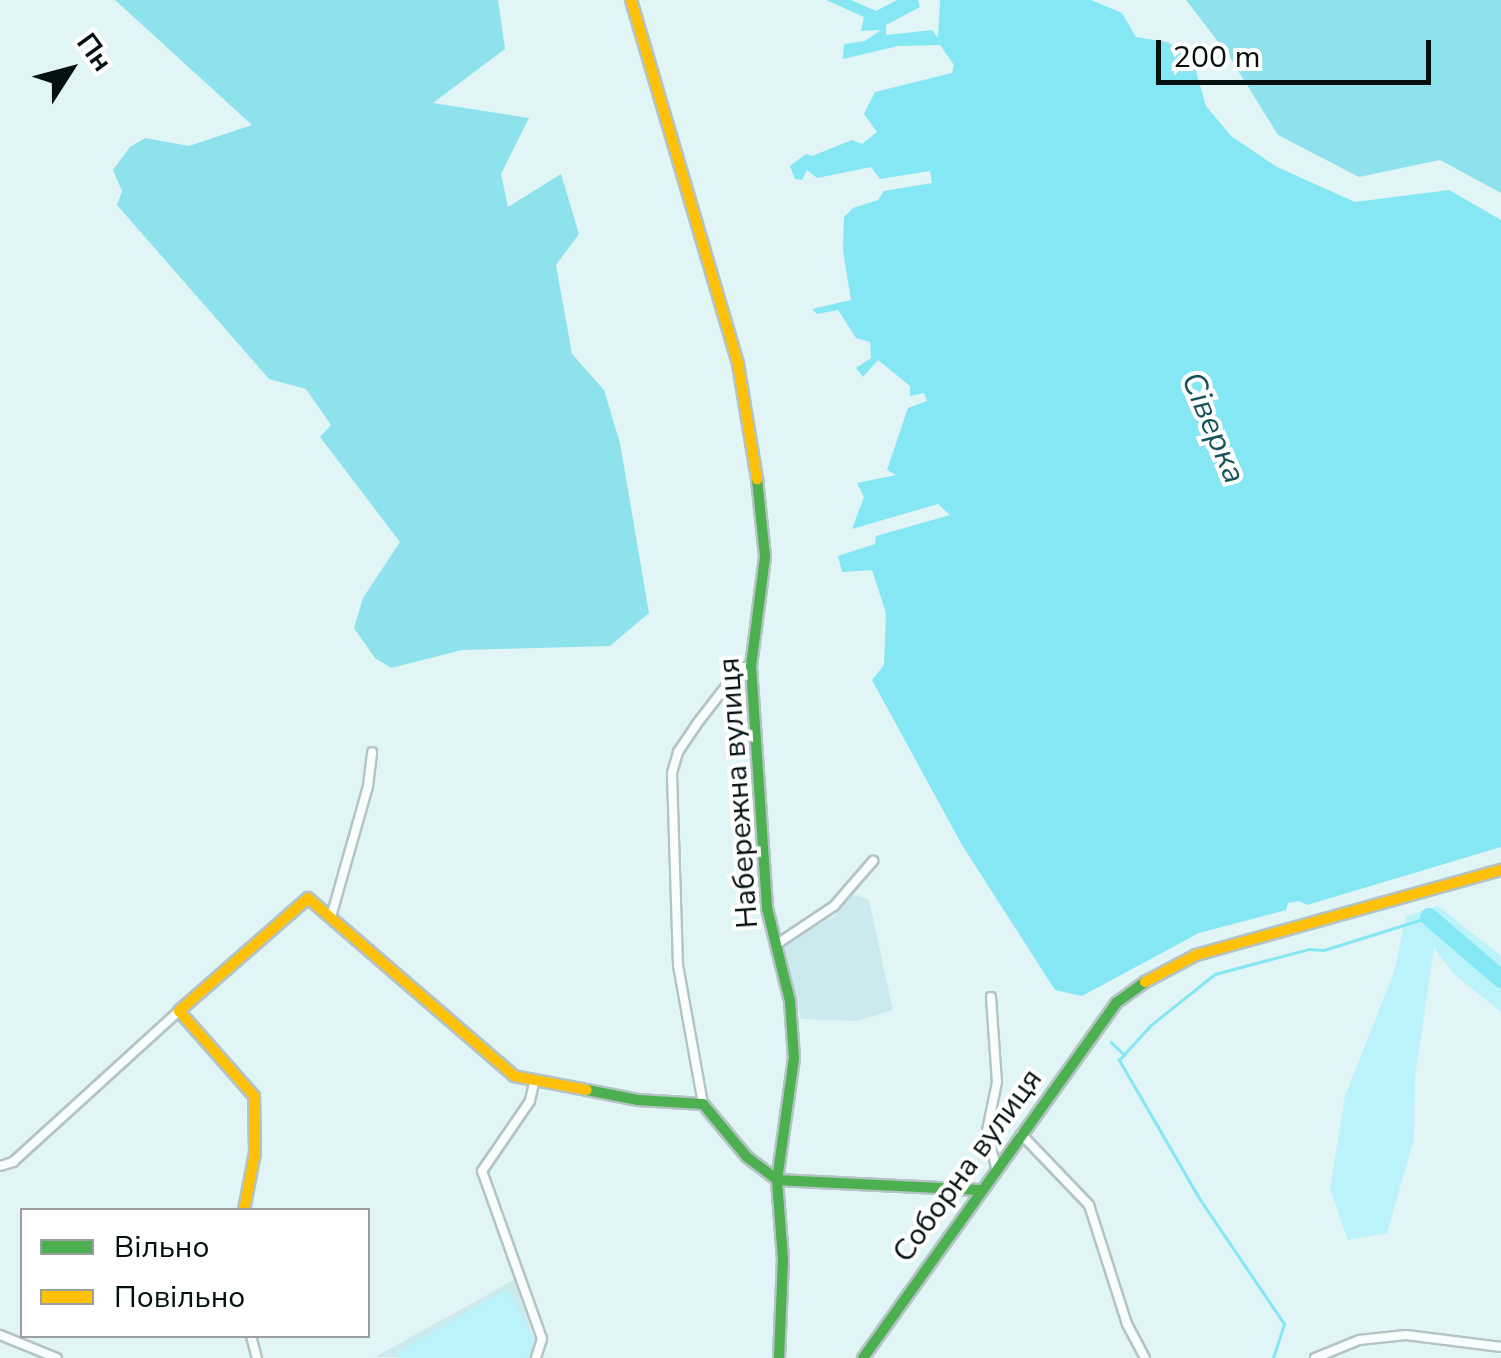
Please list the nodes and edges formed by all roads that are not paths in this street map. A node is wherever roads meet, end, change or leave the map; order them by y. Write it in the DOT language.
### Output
graph roads {
  1 [pos="632,0"];
  2 [pos="751,666"];
  3 [pos="372,752"];
  4 [pos="873,861"];
  5 [pos="1501,870"];
  6 [pos="331,917"];
  7 [pos="776,944"];
  8 [pos="991,997"];
  9 [pos="179,1011"];
  10 [pos="534,1083"];
  11 [pos="702,1104"];
  12 [pos="1021,1134"];
  13 [pos="0,1166"];
  14 [pos="996,1167"];
  15 [pos="777,1180"];
  16 [pos="980,1190"];
  17 [pos="244,1208"];
  18 [pos="0,1336"];
  19 [pos="1501,1346"];
  20 [pos="57,1358"];
  21 [pos="536,1358"];
  22 [pos="778,1358"];
  23 [pos="863,1358"];
  24 [pos="1145,1358"];
  25 [pos="1315,1358"];
  1 -- 2 [label="street, Набережна вулиця"];
  2 -- 7 [label="street, Набережна вулиця"];
  2 -- 11 [label="street"];
  3 -- 6 [label="street"];
  4 -- 7 [label="street"];
  5 -- 12 [label="street, Соборна вулиця"];
  6 -- 9 [label="street"];
  6 -- 10 [label="street"];
  7 -- 15 [label="street, Набережна вулиця"];
  8 -- 14 [label="street"];
  9 -- 13 [label="street"];
  9 -- 17 [label="street"];
  10 -- 11 [label="street"];
  10 -- 21 [label="street"];
  11 -- 15 [label="street"];
  12 -- 14 [label="street, Соборна вулиця"];
  12 -- 24 [label="street"];
  14 -- 16 [label="street, Соборна вулиця"];
  15 -- 16 [label="street"];
  15 -- 22 [label="street, Набережна вулиця"];
  16 -- 23 [label="street, Соборна вулиця"];
  18 -- 20 [label="street"];
  19 -- 25 [label="street"];
}
